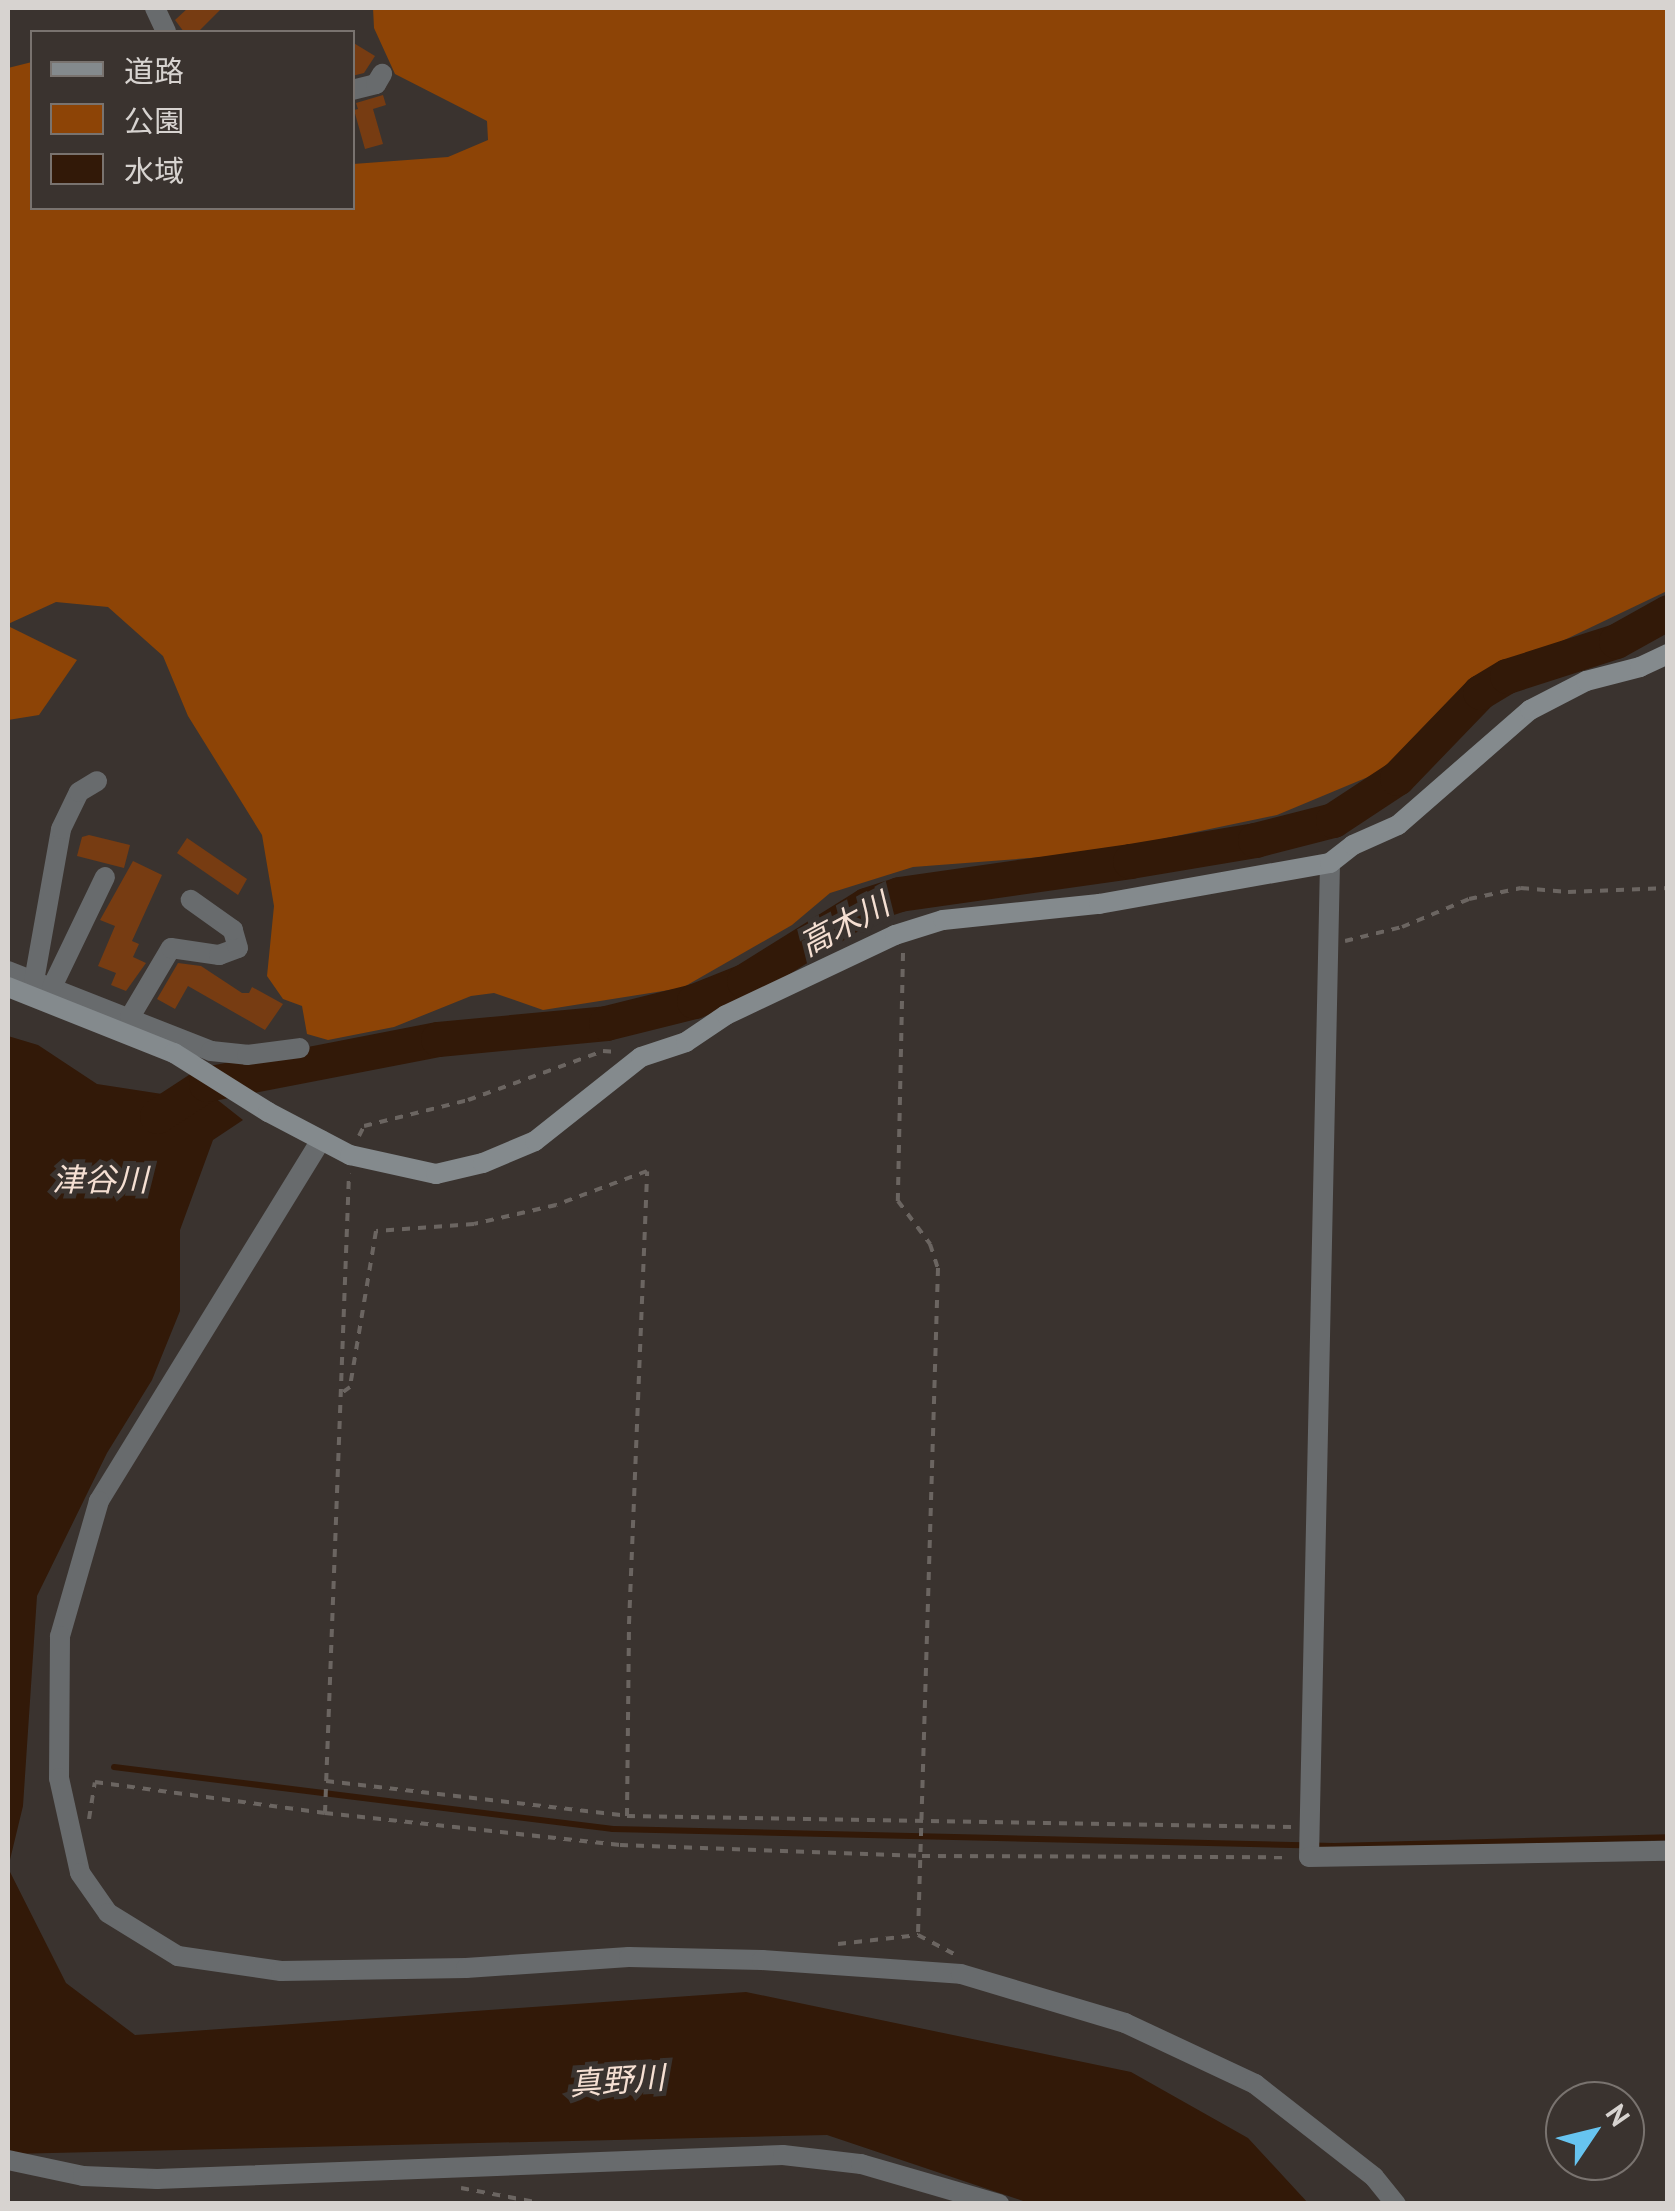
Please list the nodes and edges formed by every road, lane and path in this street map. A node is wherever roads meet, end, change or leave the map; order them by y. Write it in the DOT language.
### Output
graph roads {
  1 [pos="382,74"];
  2 [pos="355,89"];
  3 [pos="1668,654"];
  4 [pos="97,781"];
  5 [pos="1330,863"];
  6 [pos="105,877"];
  7 [pos="1668,888"];
  8 [pos="191,900"];
  9 [pos="895,935"];
  10 [pos="1330,943"];
  11 [pos="8,970"];
  12 [pos="43,984"];
  13 [pos="8,987"];
  14 [pos="130,1017"];
  15 [pos="300,1048"];
  16 [pos="620,1052"];
  17 [pos="321,1140"];
  18 [pos="350,1155"];
  19 [pos="339,1395"];
  20 [pos="326,1783"];
  21 [pos="325,1813"];
  22 [pos="628,1816"];
  23 [pos="923,1822"];
  24 [pos="86,1836"];
  25 [pos="1309,1844"];
  26 [pos="1668,1851"];
  27 [pos="922,1856"];
  28 [pos="967,1960"];
  29 [pos="8,2160"];
  30 [pos="999,2204"];
  31 [pos="1396,2204"];
  1 -- 2 [label="street"];
  3 -- 5 [label="street"];
  4 -- 12 [label="street"];
  5 -- 9 [label="street"];
  5 -- 10 [label="street"];
  6 -- 12 [label="street"];
  7 -- 10 [label="path"];
  8 -- 14 [label="street"];
  9 -- 18 [label="street"];
  9 -- 23 [label="path"];
  10 -- 25 [label="street"];
  11 -- 12 [label="street"];
  12 -- 14 [label="street"];
  13 -- 17 [label="street"];
  14 -- 15 [label="street"];
  16 -- 18 [label="path"];
  17 -- 18 [label="street"];
  17 -- 31 [label="street"];
  18 -- 19 [label="path"];
  19 -- 20 [label="path"];
  19 -- 22 [label="path"];
  20 -- 21 [label="path"];
  20 -- 22 [label="path"];
  21 -- 24 [label="path"];
  21 -- 27 [label="path"];
  22 -- 23 [label="path"];
  23 -- 25 [label="path"];
  23 -- 27 [label="path"];
  25 -- 26 [label="street"];
  25 -- 27 [label="path"];
  27 -- 28 [label="path"];
  29 -- 30 [label="street"];
}
